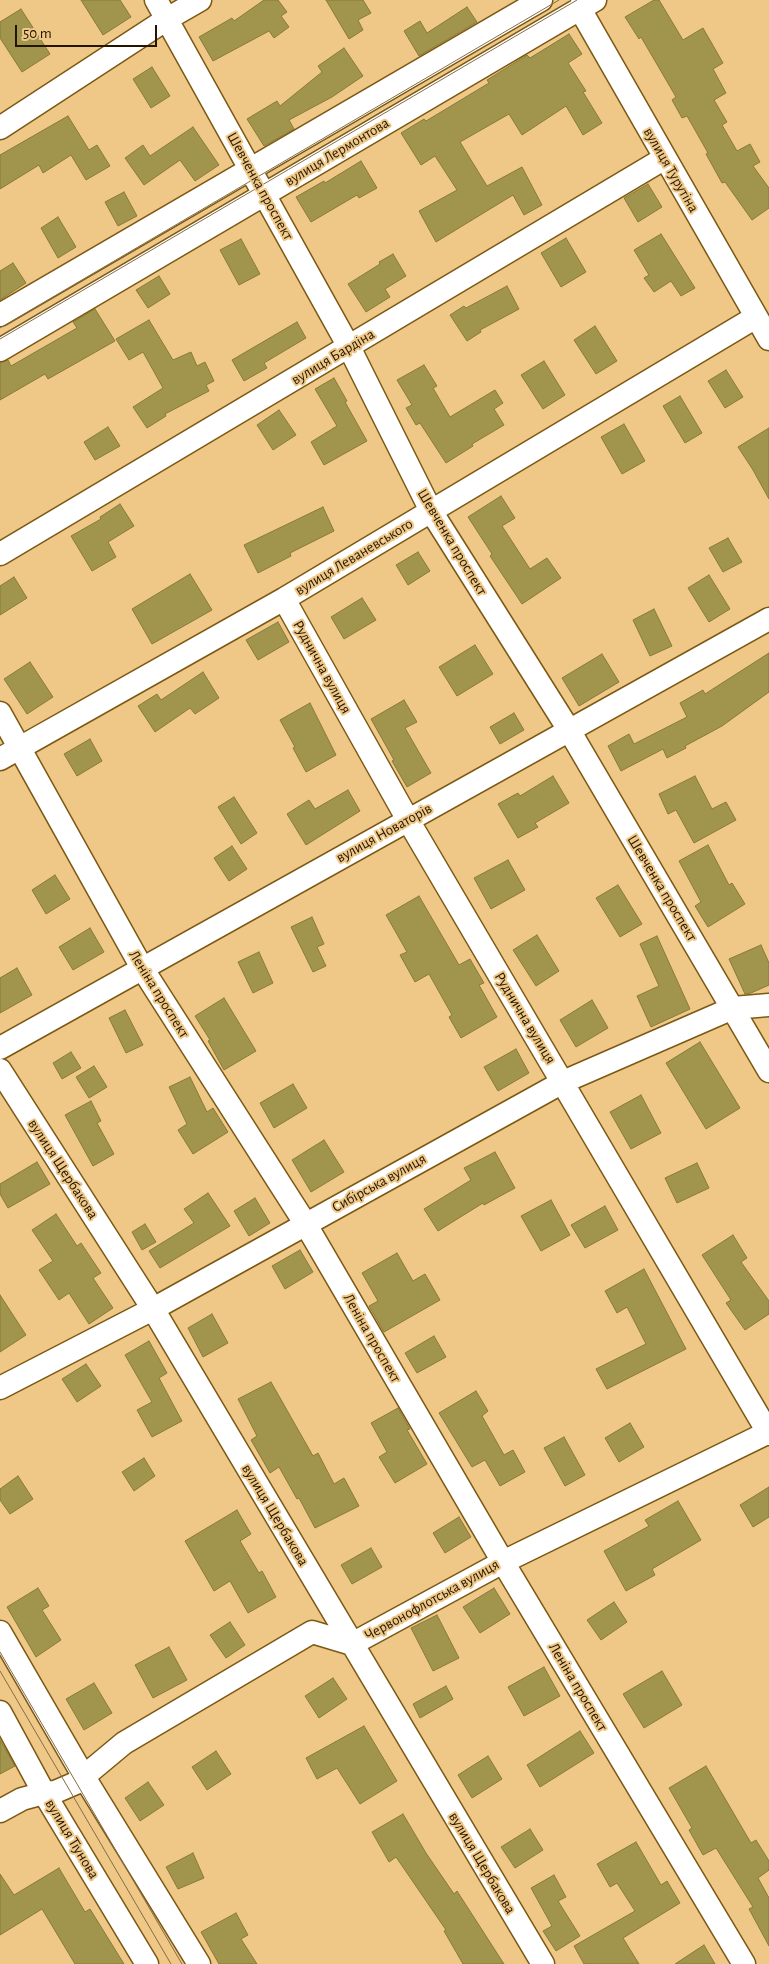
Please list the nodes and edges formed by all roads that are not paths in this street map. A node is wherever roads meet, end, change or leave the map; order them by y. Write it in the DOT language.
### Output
graph roads {
  1 [pos="200,0"];
  2 [pos="541,0"];
  3 [pos="586,3"];
  4 [pos="162,9"];
  5 [pos="0,128"];
  6 [pos="665,158"];
  7 [pos="251,169"];
  8 [pos="264,195"];
  9 [pos="0,315"];
  10 [pos="756,317"];
  11 [pos="769,339"];
  12 [pos="349,347"];
  13 [pos="0,350"];
  14 [pos="431,511"];
  15 [pos="0,554"];
  16 [pos="284,599"];
  17 [pos="769,619"];
  18 [pos="0,713"];
  19 [pos="569,730"];
  20 [pos="10,754"];
  21 [pos="408,820"];
  22 [pos="142,968"];
  23 [pos="769,1005"];
  24 [pos="733,1008"];
  25 [pos="0,1048"];
  26 [pos="0,1070"];
  27 [pos="769,1071"];
  28 [pos="563,1082"];
  29 [pos="305,1223"];
  30 [pos="153,1309"];
  31 [pos="0,1388"];
  32 [pos="769,1433"];
  33 [pos="502,1562"];
  34 [pos="0,1632"];
  35 [pos="352,1644"];
  36 [pos="0,1712"];
  37 [pos="84,1777"];
  38 [pos="44,1793"];
  39 [pos="0,1811"];
  40 [pos="147,1964"];
  41 [pos="200,1964"];
  42 [pos="543,1964"];
  43 [pos="744,1964"];
  1 -- 4 [label="street"];
  2 -- 7 [label="street, вулиця Лермонтова"];
  3 -- 6 [label="street, вулиця Турутіна"];
  3 -- 8 [label="street, вулиця Лермонтова"];
  4 -- 5 [label="street"];
  4 -- 7 [label="street, Шевченка проспект"];
  6 -- 10 [label="street, вулиця Турутіна"];
  6 -- 12 [label="street, вулиця Бардіна"];
  7 -- 8 [label="street, Шевченка проспект"];
  7 -- 9 [label="street, вулиця Лермонтова"];
  8 -- 12 [label="street, Шевченка проспект"];
  8 -- 13 [label="street, вулиця Лермонтова"];
  10 -- 11 [label="street, вулиця Турутіна"];
  10 -- 14 [label="street, вулиця Леваневського"];
  12 -- 14 [label="street, Шевченка проспект"];
  12 -- 15 [label="street, вулиця Бардіна"];
  14 -- 16 [label="street, вулиця Леваневського"];
  14 -- 19 [label="street, Шевченка проспект"];
  16 -- 20 [label="street, вулиця Леваневського"];
  16 -- 21 [label="street, Руднична вулиця"];
  17 -- 19 [label="street, вулиця Новаторів"];
  18 -- 20 [label="street, Леніна проспект"];
  19 -- 21 [label="street, вулиця Новаторів"];
  19 -- 24 [label="street, Шевченка проспект"];
  20 -- 22 [label="street, Леніна проспект"];
  21 -- 22 [label="street, вулиця Новаторів"];
  21 -- 28 [label="street, Руднична вулиця"];
  22 -- 25 [label="street, вулиця Новаторів"];
  22 -- 29 [label="street, Леніна проспект"];
  23 -- 24 [label="street, Сибірська вулиця"];
  24 -- 27 [label="street, Шевченка проспект"];
  24 -- 28 [label="street, Сибірська вулиця"];
  26 -- 30 [label="street, вулиця Щербакова"];
  28 -- 29 [label="street, Сибірська вулиця"];
  28 -- 32 [label="street, Руднична вулиця"];
  29 -- 30 [label="street, Сибірська вулиця"];
  29 -- 33 [label="street, Леніна проспект"];
  30 -- 31 [label="street, Сибірська вулиця"];
  30 -- 35 [label="street, вулиця Щербакова"];
  32 -- 33 [label="street, Червонофлотська вулиця"];
  33 -- 35 [label="street, Червонофлотська вулиця"];
  33 -- 43 [label="street, Леніна проспект"];
  34 -- 37 [label="street"];
  35 -- 37 [label="street, Червонофлотська вулиця"];
  35 -- 42 [label="street, вулиця Щербакова"];
  36 -- 38 [label="street, вулиця Тіунова"];
  37 -- 38 [label="street, Червонофлотська вулиця"];
  37 -- 41 [label="street"];
  38 -- 39 [label="street, Червонофлотська вулиця"];
  38 -- 40 [label="street, вулиця Тіунова"];
}
